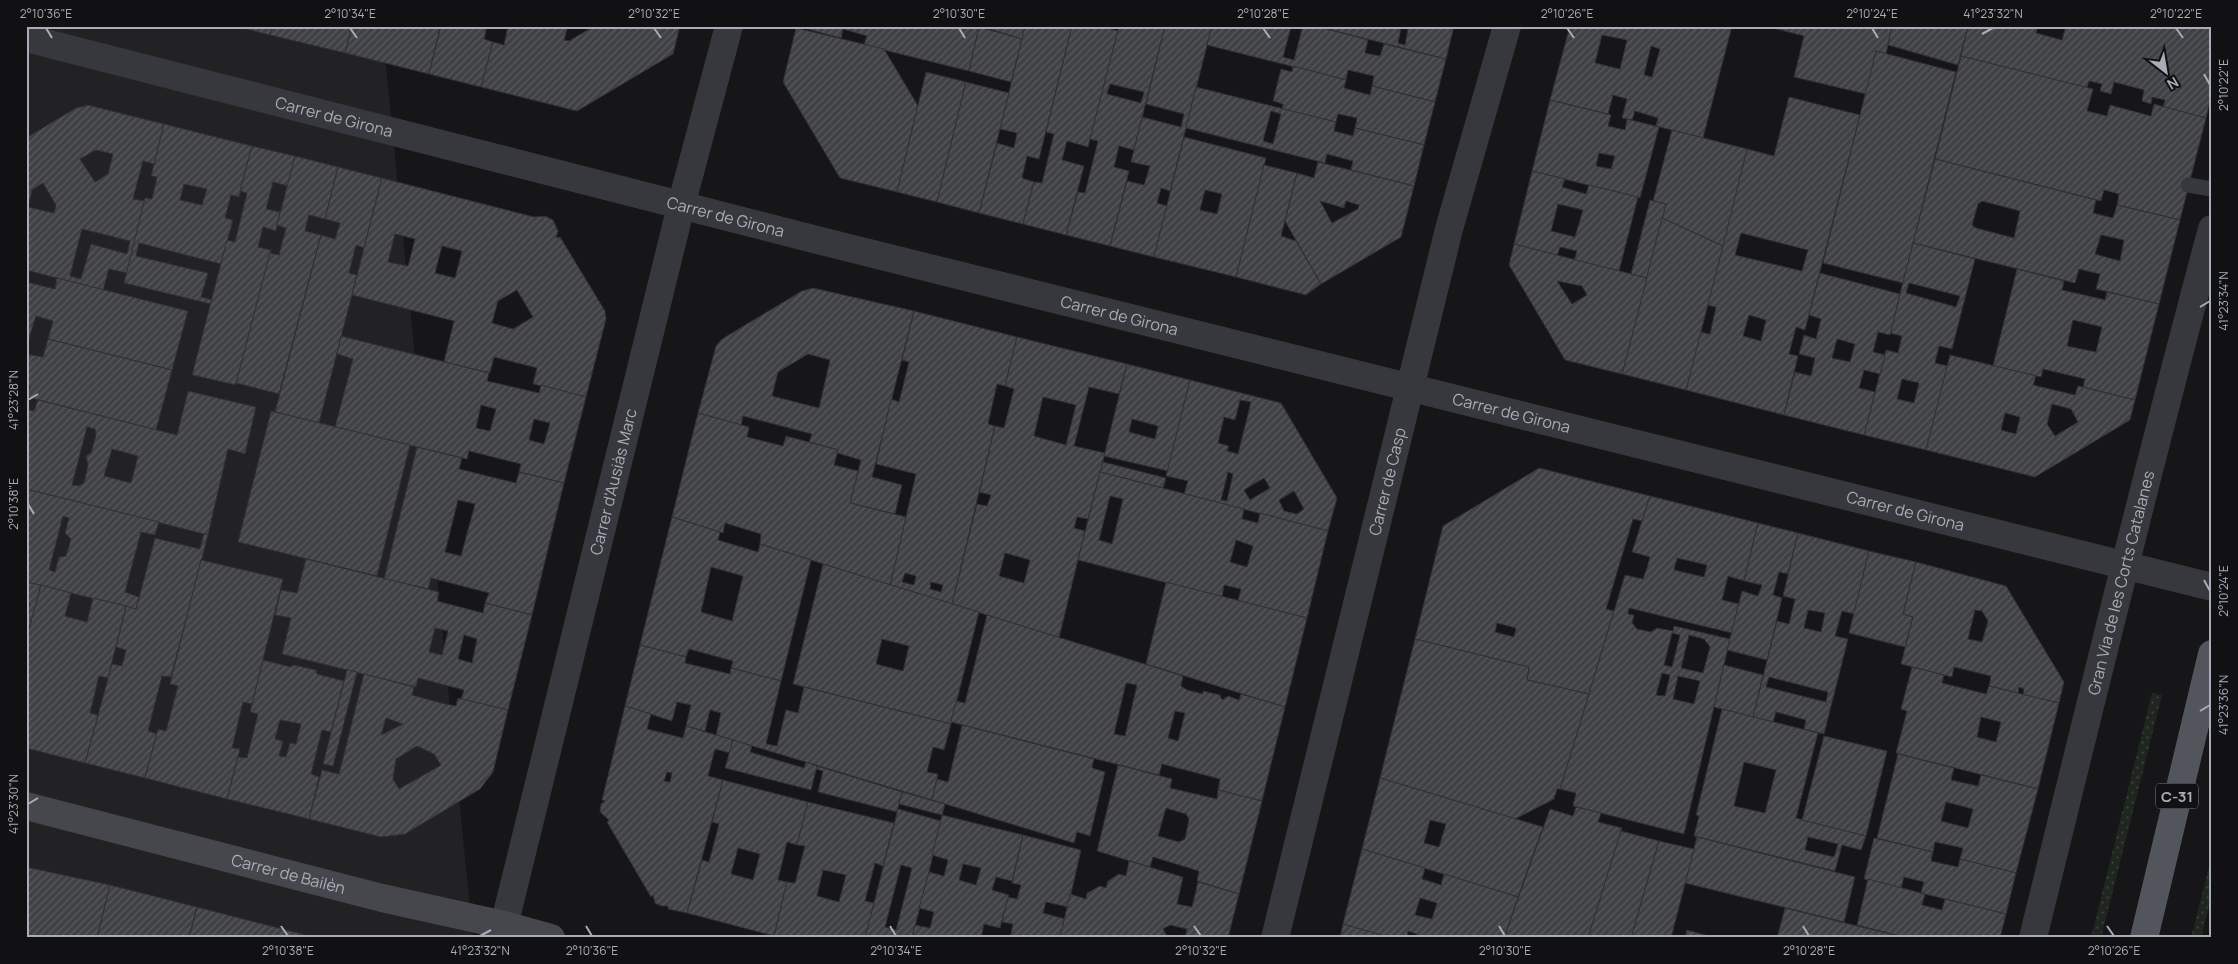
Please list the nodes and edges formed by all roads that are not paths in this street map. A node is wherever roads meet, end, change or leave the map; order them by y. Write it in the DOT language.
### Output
graph roads {
  1 [pos="729,26"];
  2 [pos="1507,26"];
  3 [pos="26,38"];
  4 [pos="2188,185"];
  5 [pos="2212,188"];
  6 [pos="681,206"];
  7 [pos="2212,229"];
  8 [pos="1410,388"];
  9 [pos="2126,566"];
  10 [pos="2212,587"];
  11 [pos="2212,654"];
  12 [pos="26,806"];
  13 [pos="503,931"];
  14 [pos="551,938"];
  15 [pos="1275,938"];
  16 [pos="2033,938"];
  17 [pos="2144,938"];
  1 -- 6 [label="street, Carrer d'Ausiàs Marc"];
  2 -- 8 [label="street, Carrer de Casp"];
  3 -- 6 [label="street, Carrer de Girona"];
  4 -- 5 [label="lane"];
  6 -- 8 [label="street, Carrer de Girona"];
  6 -- 13 [label="street, Carrer d'Ausiàs Marc"];
  7 -- 9 [label="street, Gran Via de les Corts Catalanes"];
  8 -- 9 [label="street, Carrer de Girona"];
  8 -- 15 [label="street, Carrer de Casp"];
  9 -- 10 [label="street, Carrer de Girona"];
  9 -- 16 [label="street, Gran Via de les Corts Catalanes"];
  11 -- 17 [label="main road, C-31"];
  12 -- 13 [label="street, Carrer de Bailèn"];
  13 -- 14 [label="street, Carrer de Bailèn"];
}
